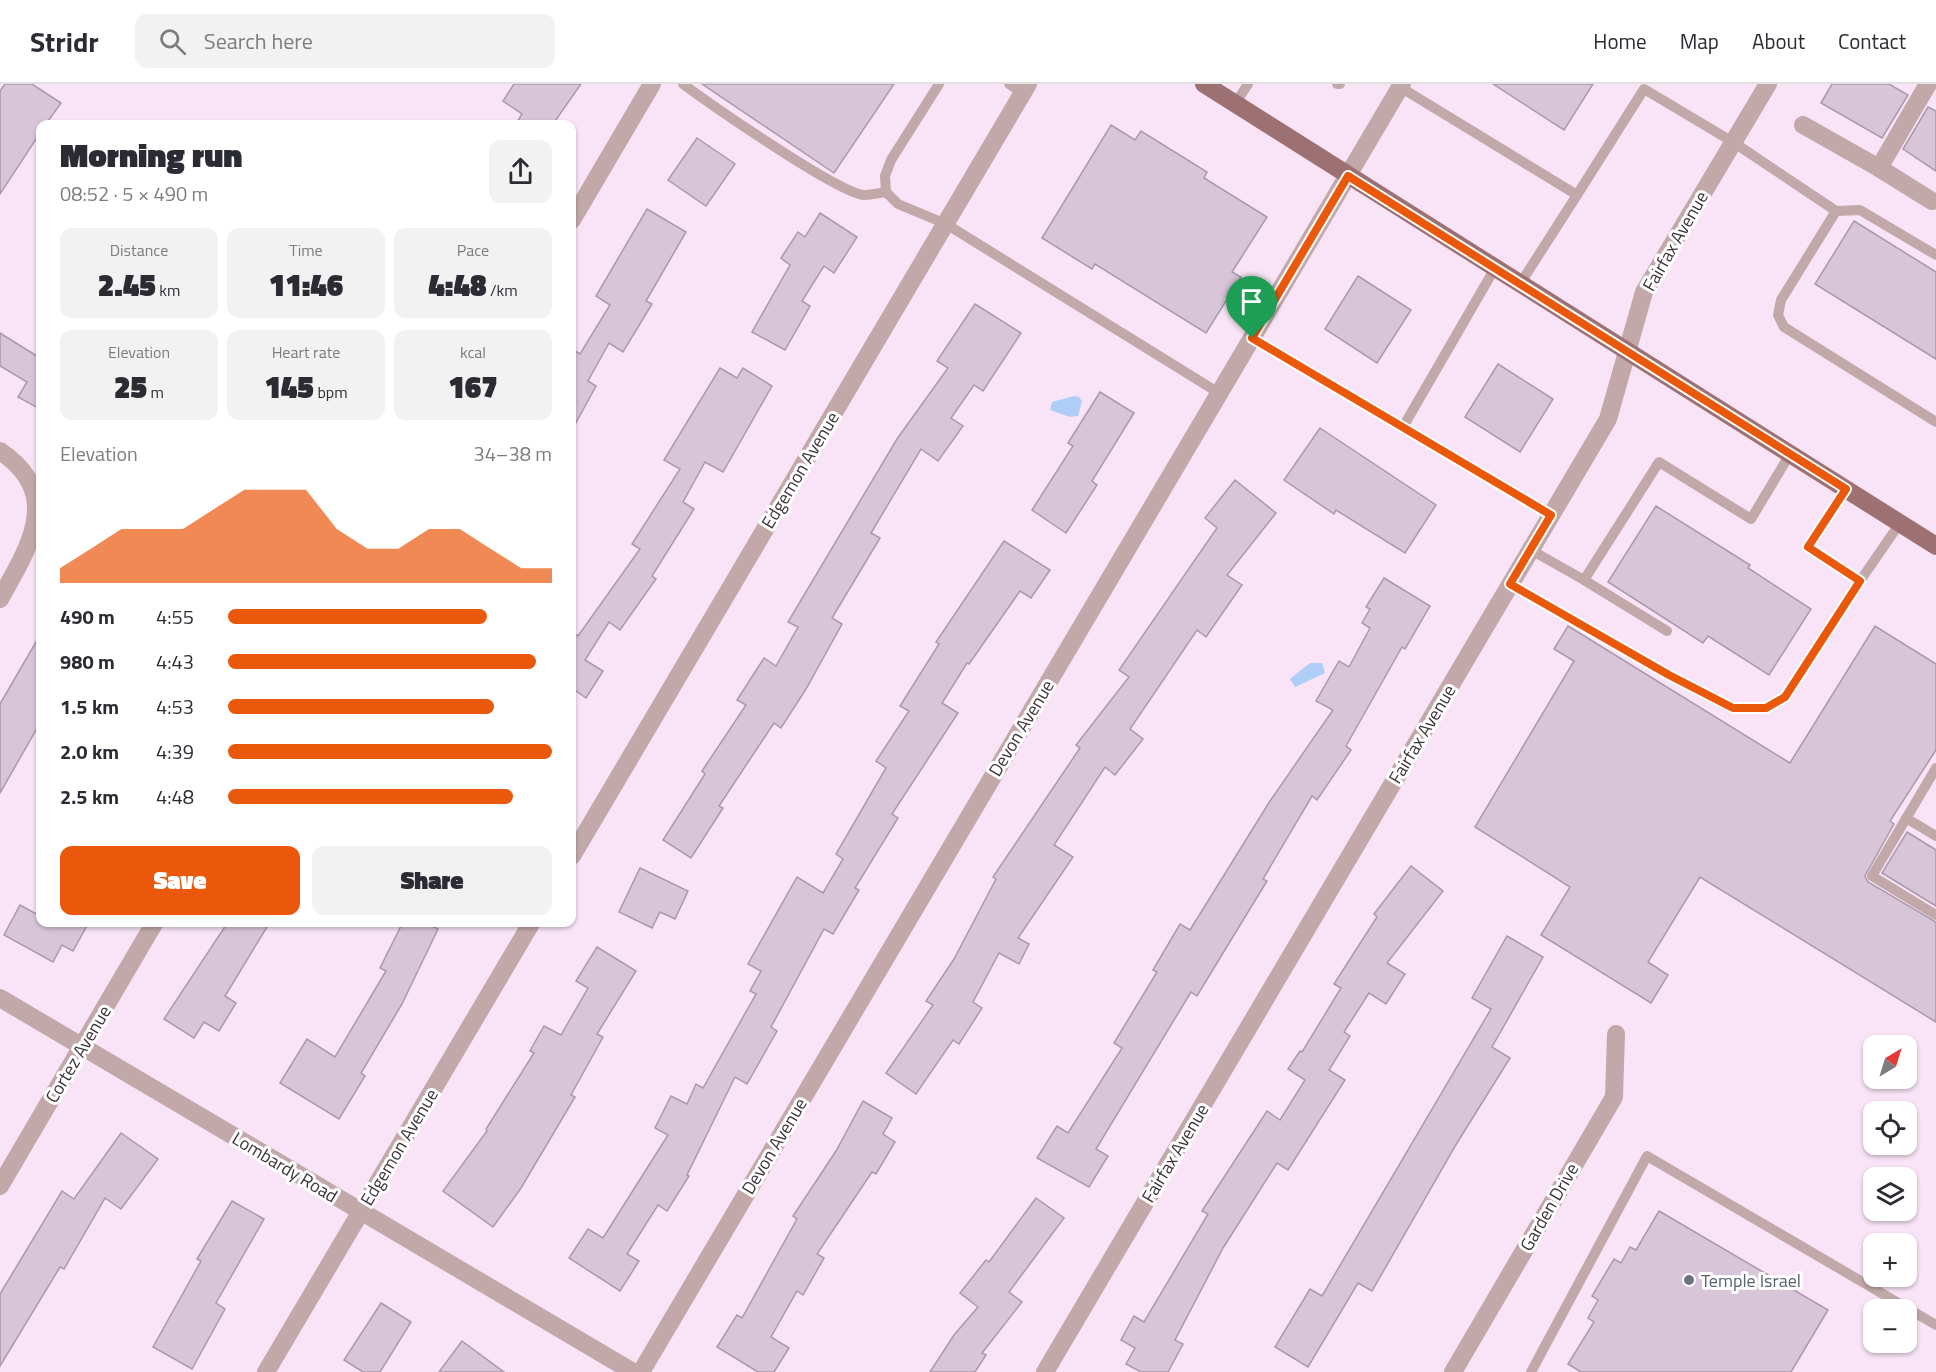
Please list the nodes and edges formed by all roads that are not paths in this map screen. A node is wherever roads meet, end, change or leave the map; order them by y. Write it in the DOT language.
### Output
graph roads {
  1 [pos="652,84"];
  2 [pos="939,84"];
  3 [pos="1204,84"];
  4 [pos="1248,84"];
  5 [pos="1768,84"];
  6 [pos="1928,84"];
  7 [pos="690,86"];
  8 [pos="1401,86"];
  9 [pos="1020,87"];
  10 [pos="1235,104"];
  11 [pos="1803,125"];
  12 [pos="1733,142"];
  13 [pos="1879,168"];
  14 [pos="1348,176"];
  15 [pos="886,192"];
  16 [pos="1577,195"];
  17 [pos="1932,201"];
  18 [pos="1836,211"];
  19 [pos="576,213"];
  20 [pos="946,224"];
  21 [pos="1936,255"];
  22 [pos="1495,268"];
  23 [pos="1520,284"];
  24 [pos="1252,338"];
  25 [pos="1627,351"];
  26 [pos="1219,393"];
  27 [pos="1936,422"];
  28 [pos="1403,427"];
  29 [pos="0,451"];
  30 [pos="1790,454"];
  31 [pos="1846,489"];
  32 [pos="36,502"];
  33 [pos="1551,515"];
  34 [pos="1900,523"];
  35 [pos="36,526"];
  36 [pos="1936,546"];
  37 [pos="1531,550"];
  38 [pos="1584,580"];
  39 [pos="1860,581"];
  40 [pos="1510,584"];
  41 [pos="0,599"];
  42 [pos="1668,632"];
  43 [pos="1936,768"];
  44 [pos="1906,818"];
  45 [pos="1936,836"];
  46 [pos="576,849"];
  47 [pos="1936,915"];
  48 [pos="152,927"];
  49 [pos="529,927"];
  50 [pos="0,998"];
  51 [pos="1616,1034"];
  52 [pos="83,1046"];
  53 [pos="0,1186"];
  54 [pos="360,1212"];
  55 [pos="1936,1325"];
  56 [pos="266,1372"];
  57 [pos="633,1372"];
  58 [pos="641,1372"];
  59 [pos="1045,1372"];
  60 [pos="1453,1372"];
  61 [pos="1531,1372"];
  1 -- 19 [label="street"];
  2 -- 15 [label="lane"];
  3 -- 10 [label="main road"];
  4 -- 10 [label="lane"];
  5 -- 12 [label="street, Fairfax Avenue"];
  6 -- 13 [label="street"];
  7 -- 15 [label="lane"];
  8 -- 14 [label="street, Devon Avenue"];
  8 -- 16 [label="lane"];
  9 -- 20 [label="street, Edgemon Avenue"];
  10 -- 14 [label="main road"];
  11 -- 13 [label="street"];
  12 -- 16 [label="lane"];
  12 -- 18 [label="lane"];
  12 -- 25 [label="street, Fairfax Avenue"];
  13 -- 17 [label="street"];
  14 -- 22 [label="main road"];
  14 -- 24 [label="street, Devon Avenue"];
  15 -- 20 [label="lane"];
  16 -- 23 [label="lane"];
  18 -- 21 [label="lane"];
  18 -- 27 [label="lane"];
  20 -- 26 [label="lane"];
  20 -- 46 [label="street, Edgemon Avenue"];
  22 -- 23 [label="main road"];
  22 -- 28 [label="lane"];
  23 -- 25 [label="main road"];
  24 -- 26 [label="street, Devon Avenue"];
  24 -- 28 [label="lane"];
  25 -- 30 [label="main road"];
  25 -- 33 [label="street, Fairfax Avenue"];
  26 -- 58 [label="street, Devon Avenue"];
  28 -- 33 [label="lane"];
  29 -- 32 [label="street"];
  30 -- 31 [label="main road"];
  30 -- 38 [label="lane"];
  31 -- 34 [label="main road"];
  31 -- 39 [label="lane"];
  33 -- 37 [label="street, Fairfax Avenue"];
  34 -- 36 [label="main road"];
  34 -- 39 [label="lane"];
  35 -- 41 [label="street"];
  37 -- 38 [label="lane"];
  37 -- 40 [label="street, Fairfax Avenue"];
  38 -- 42 [label="lane"];
  39 -- 40 [label="lane"];
  40 -- 59 [label="street, Fairfax Avenue"];
  43 -- 44 [label="lane"];
  44 -- 45 [label="lane"];
  44 -- 47 [label="lane"];
  48 -- 52 [label="street, Cortez Avenue"];
  49 -- 54 [label="street, Edgemon Avenue"];
  50 -- 52 [label="street, Lombardy Road"];
  51 -- 60 [label="street, Garden Drive"];
  52 -- 53 [label="street, Cortez Avenue"];
  52 -- 54 [label="street, Lombardy Road"];
  54 -- 56 [label="street, Edgemon Avenue"];
  54 -- 57 [label="street, Lombardy Road"];
  55 -- 61 [label="lane"];
}
